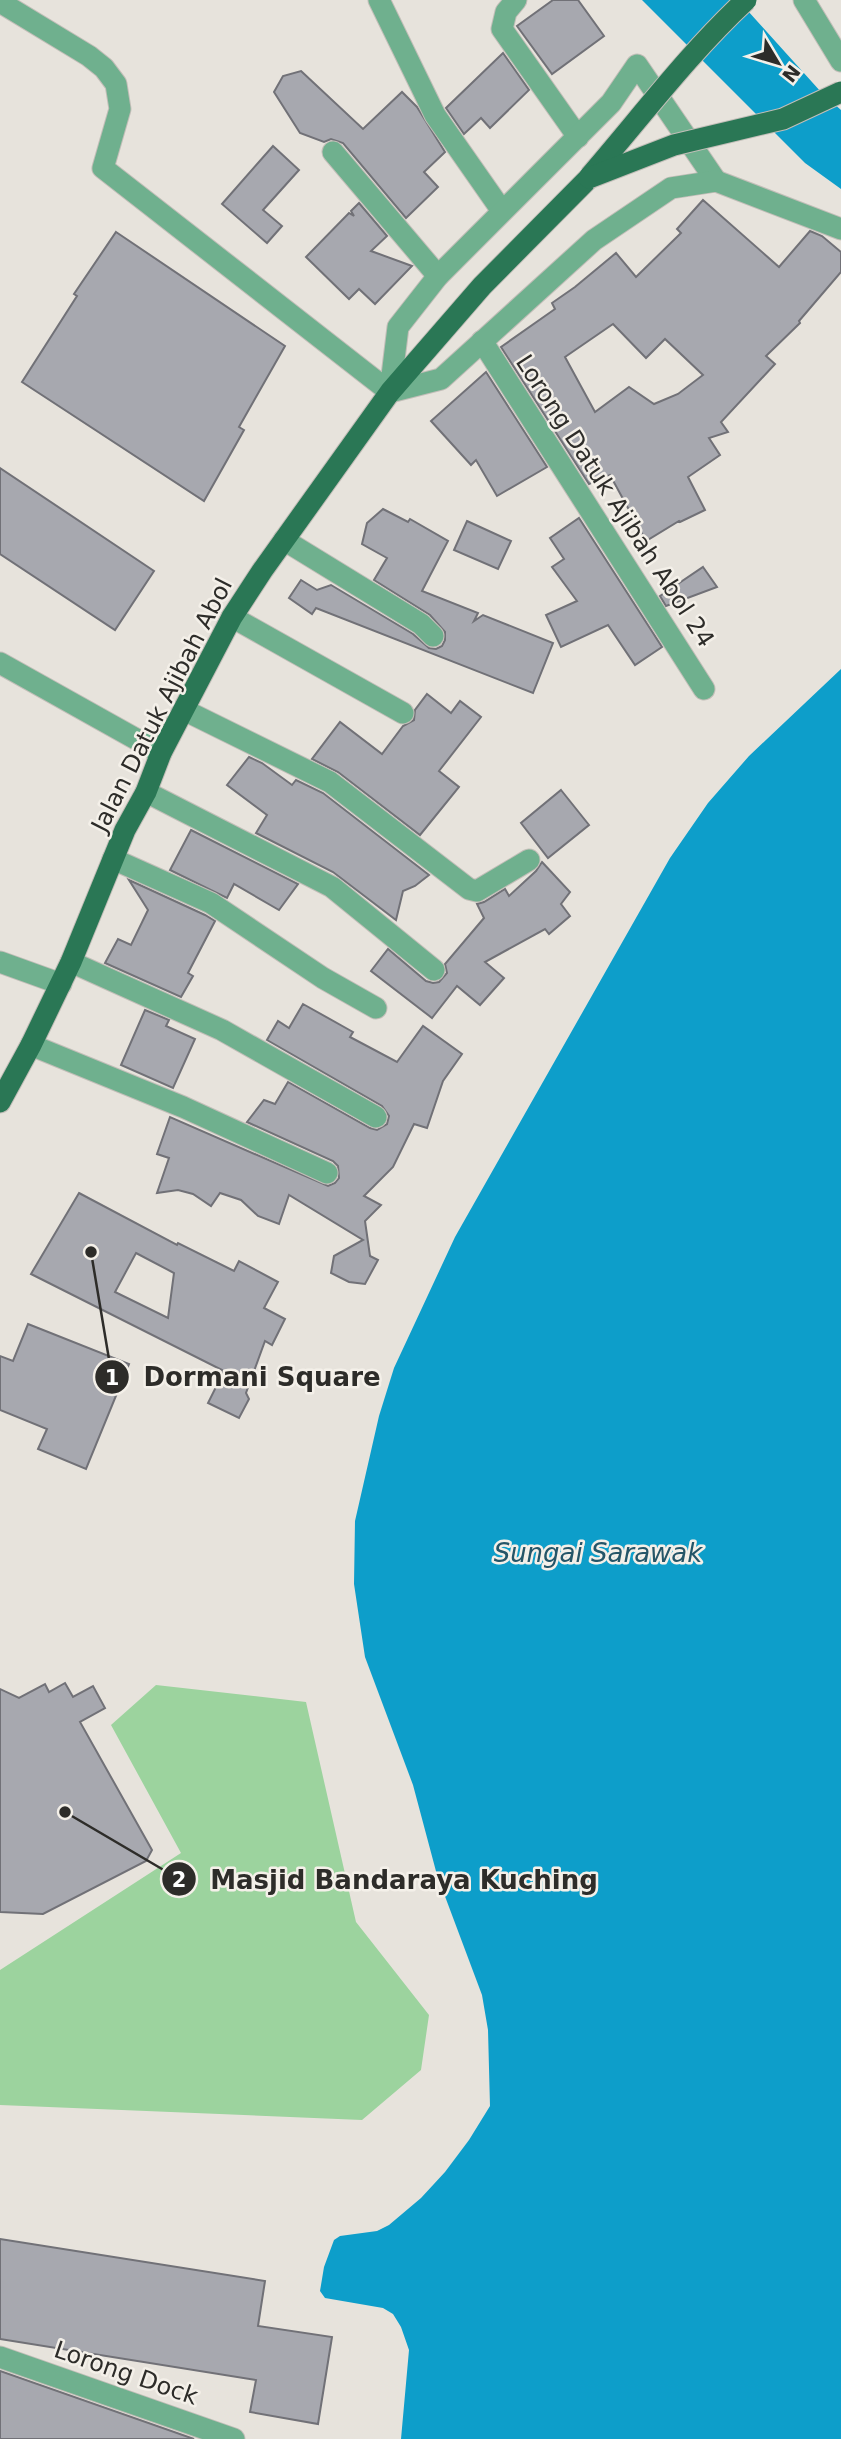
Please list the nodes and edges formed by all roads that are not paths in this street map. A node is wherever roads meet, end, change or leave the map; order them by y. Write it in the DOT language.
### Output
graph roads {
  1 [pos="379,0"];
  2 [pos="516,0"];
  3 [pos="746,0"];
  4 [pos="804,0"];
  5 [pos="0,2"];
  6 [pos="841,61"];
  7 [pos="841,92"];
  8 [pos="578,137"];
  9 [pos="333,152"];
  10 [pos="589,178"];
  11 [pos="716,181"];
  12 [pos="502,211"];
  13 [pos="841,229"];
  14 [pos="438,276"];
  15 [pos="482,341"];
  16 [pos="390,392"];
  17 [pos="284,540"];
  18 [pos="232,617"];
  19 [pos="433,636"];
  20 [pos="0,663"];
  21 [pos="704,689"];
  22 [pos="184,710"];
  23 [pos="403,713"];
  24 [pos="161,753"];
  25 [pos="146,792"];
  26 [pos="113,859"];
  27 [pos="529,860"];
  28 [pos="0,962"];
  29 [pos="71,962"];
  30 [pos="434,970"];
  31 [pos="61,984"];
  32 [pos="376,1008"];
  33 [pos="31,1045"];
  34 [pos="0,1102"];
  35 [pos="376,1117"];
  36 [pos="327,1173"];
  37 [pos="0,2357"];
  38 [pos="234,2439"];
  1 -- 12 [label="street"];
  2 -- 8 [label="street"];
  3 -- 10 [label="main road, Jalan Datuk Ajibah Abol, bridge"];
  4 -- 6 [label="street"];
  5 -- 16 [label="street"];
  7 -- 10 [label="main road, bridge"];
  8 -- 11 [label="street"];
  8 -- 12 [label="street"];
  9 -- 14 [label="street"];
  10 -- 16 [label="main road, Jalan Datuk Ajibah Abol"];
  11 -- 13 [label="street"];
  11 -- 15 [label="street"];
  12 -- 14 [label="street"];
  14 -- 16 [label="street"];
  15 -- 16 [label="street"];
  15 -- 21 [label="street, Lorong Datuk Ajibah Abol 24"];
  16 -- 17 [label="main road, Jalan Datuk Ajibah Abol"];
  17 -- 18 [label="main road, Jalan Datuk Ajibah Abol"];
  17 -- 19 [label="street"];
  18 -- 22 [label="main road, Jalan Datuk Ajibah Abol"];
  18 -- 23 [label="street"];
  20 -- 24 [label="street"];
  22 -- 24 [label="main road, Jalan Datuk Ajibah Abol"];
  22 -- 27 [label="street"];
  24 -- 25 [label="main road, Jalan Datuk Ajibah Abol"];
  25 -- 26 [label="main road, Jalan Datuk Ajibah Abol"];
  25 -- 30 [label="street"];
  26 -- 29 [label="main road, Jalan Datuk Ajibah Abol"];
  26 -- 32 [label="street"];
  28 -- 31 [label="street"];
  29 -- 31 [label="main road, Jalan Datuk Ajibah Abol"];
  29 -- 35 [label="street"];
  31 -- 33 [label="main road, Jalan Datuk Ajibah Abol"];
  33 -- 34 [label="main road, Jalan Datuk Ajibah Abol"];
  33 -- 36 [label="street"];
  37 -- 38 [label="street, Lorong Dock"];
}
